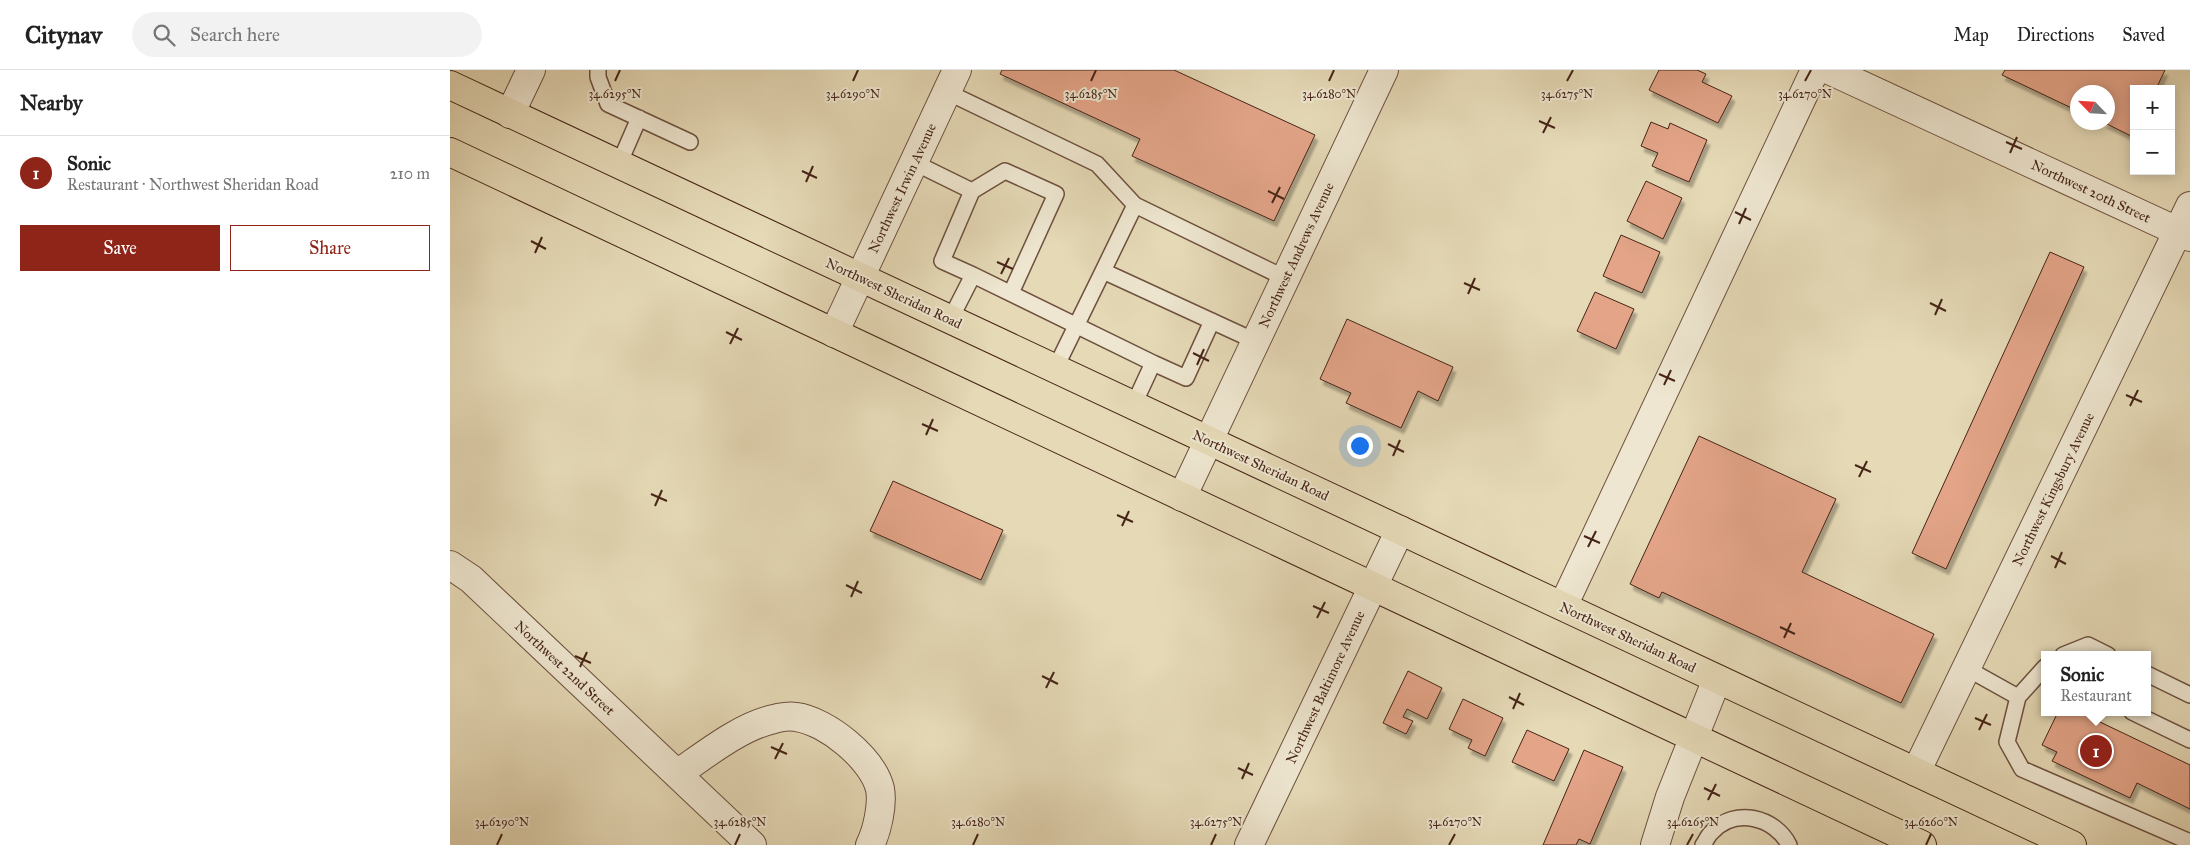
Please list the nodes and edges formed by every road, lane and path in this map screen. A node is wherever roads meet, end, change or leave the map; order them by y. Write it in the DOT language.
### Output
graph roads {
  1 [pos="531,70"];
  2 [pos="598,70"];
  3 [pos="1384,70"];
  4 [pos="1815,70"];
  5 [pos="1829,70"];
  6 [pos="952,81"];
  7 [pos="450,85"];
  8 [pos="510,114"];
  9 [pos="639,118"];
  10 [pos="690,142"];
  11 [pos="450,152"];
  12 [pos="913,162"];
  13 [pos="619,164"];
  14 [pos="972,191"];
  15 [pos="1135,204"];
  16 [pos="2190,206"];
  17 [pos="2184,234"];
  18 [pos="1103,271"];
  19 [pos="972,275"];
  20 [pos="860,277"];
  21 [pos="1285,278"];
  22 [pos="1011,293"];
  23 [pos="950,320"];
  24 [pos="1212,321"];
  25 [pos="1076,325"];
  26 [pos="834,333"];
  27 [pos="1255,341"];
  28 [pos="1152,363"];
  29 [pos="1055,369"];
  30 [pos="1134,404"];
  31 [pos="1209,440"];
  32 [pos="1182,497"];
  33 [pos="1400,530"];
  34 [pos="450,565"];
  35 [pos="1373,586"];
  36 [pos="1563,606"];
  37 [pos="2073,651"];
  38 [pos="2100,651"];
  39 [pos="1966,668"];
  40 [pos="2041,672"];
  41 [pos="2151,676"];
  42 [pos="1717,679"];
  43 [pos="2190,695"];
  44 [pos="2018,697"];
  45 [pos="2140,716"];
  46 [pos="1694,738"];
  47 [pos="2190,740"];
  48 [pos="1916,772"];
  49 [pos="677,774"];
  50 [pos="2190,842"];
  51 [pos="752,845"];
  52 [pos="870,845"];
  53 [pos="1250,845"];
  54 [pos="1656,845"];
  55 [pos="1703,845"];
  56 [pos="1789,845"];
  57 [pos="1922,845"];
  58 [pos="2072,845"];
  1 -- 8 [label="street"];
  2 -- 9 [label="lane"];
  3 -- 21 [label="street, Northwest Andrews Avenue"];
  4 -- 36 [label="street"];
  5 -- 17 [label="street, Northwest 20th Street"];
  6 -- 12 [label="street, Northwest Irwin Avenue"];
  6 -- 15 [label="lane"];
  7 -- 8 [label="main road, Northwest Sheridan Road"];
  8 -- 13 [label="main road, Northwest Sheridan Road"];
  9 -- 10 [label="lane"];
  9 -- 13 [label="lane"];
  11 -- 26 [label="main road"];
  12 -- 14 [label="lane"];
  12 -- 20 [label="street, Northwest Irwin Avenue"];
  13 -- 20 [label="main road, Northwest Sheridan Road"];
  14 -- 19 [label="lane"];
  14 -- 22 [label="lane"];
  15 -- 18 [label="lane"];
  15 -- 21 [label="lane"];
  16 -- 17 [label="street, Northwest Kingsbury Avenue"];
  17 -- 39 [label="street, Northwest Kingsbury Avenue"];
  18 -- 24 [label="lane"];
  18 -- 25 [label="lane"];
  19 -- 22 [label="lane"];
  19 -- 23 [label="lane"];
  20 -- 23 [label="main road, Northwest Sheridan Road"];
  20 -- 26 [label="street, Northwest Irwin Avenue"];
  21 -- 27 [label="street, Northwest Andrews Avenue"];
  22 -- 25 [label="lane"];
  23 -- 29 [label="main road, Northwest Sheridan Road"];
  24 -- 27 [label="lane"];
  24 -- 28 [label="lane"];
  25 -- 28 [label="lane"];
  25 -- 29 [label="lane"];
  26 -- 32 [label="main road"];
  27 -- 31 [label="street, Northwest Andrews Avenue"];
  28 -- 30 [label="lane"];
  29 -- 30 [label="main road, Northwest Sheridan Road"];
  30 -- 31 [label="main road, Northwest Sheridan Road"];
  31 -- 32 [label="street, Northwest Andrews Avenue"];
  31 -- 33 [label="main road, Northwest Sheridan Road"];
  32 -- 35 [label="main road"];
  33 -- 35 [label="street, Northwest Baltimore Avenue"];
  33 -- 36 [label="main road, Northwest Sheridan Road"];
  34 -- 49 [label="street, Northwest 22nd Street"];
  35 -- 46 [label="main road"];
  35 -- 53 [label="street, Northwest Baltimore Avenue"];
  36 -- 42 [label="main road, Northwest Sheridan Road"];
  37 -- 38 [label="lane"];
  39 -- 44 [label="lane"];
  39 -- 48 [label="street, Northwest Kingsbury Avenue"];
  40 -- 44 [label="lane"];
  41 -- 43 [label="lane"];
  42 -- 46 [label="street"];
  42 -- 48 [label="main road, Northwest Sheridan Road"];
  44 -- 50 [label="lane"];
  45 -- 47 [label="lane"];
  46 -- 54 [label="street"];
  46 -- 57 [label="main road"];
  48 -- 58 [label="main road, Northwest Sheridan Road"];
  49 -- 51 [label="street, Northwest 22nd Street"];
  49 -- 52 [label="street"];
  55 -- 56 [label="lane"];
}
